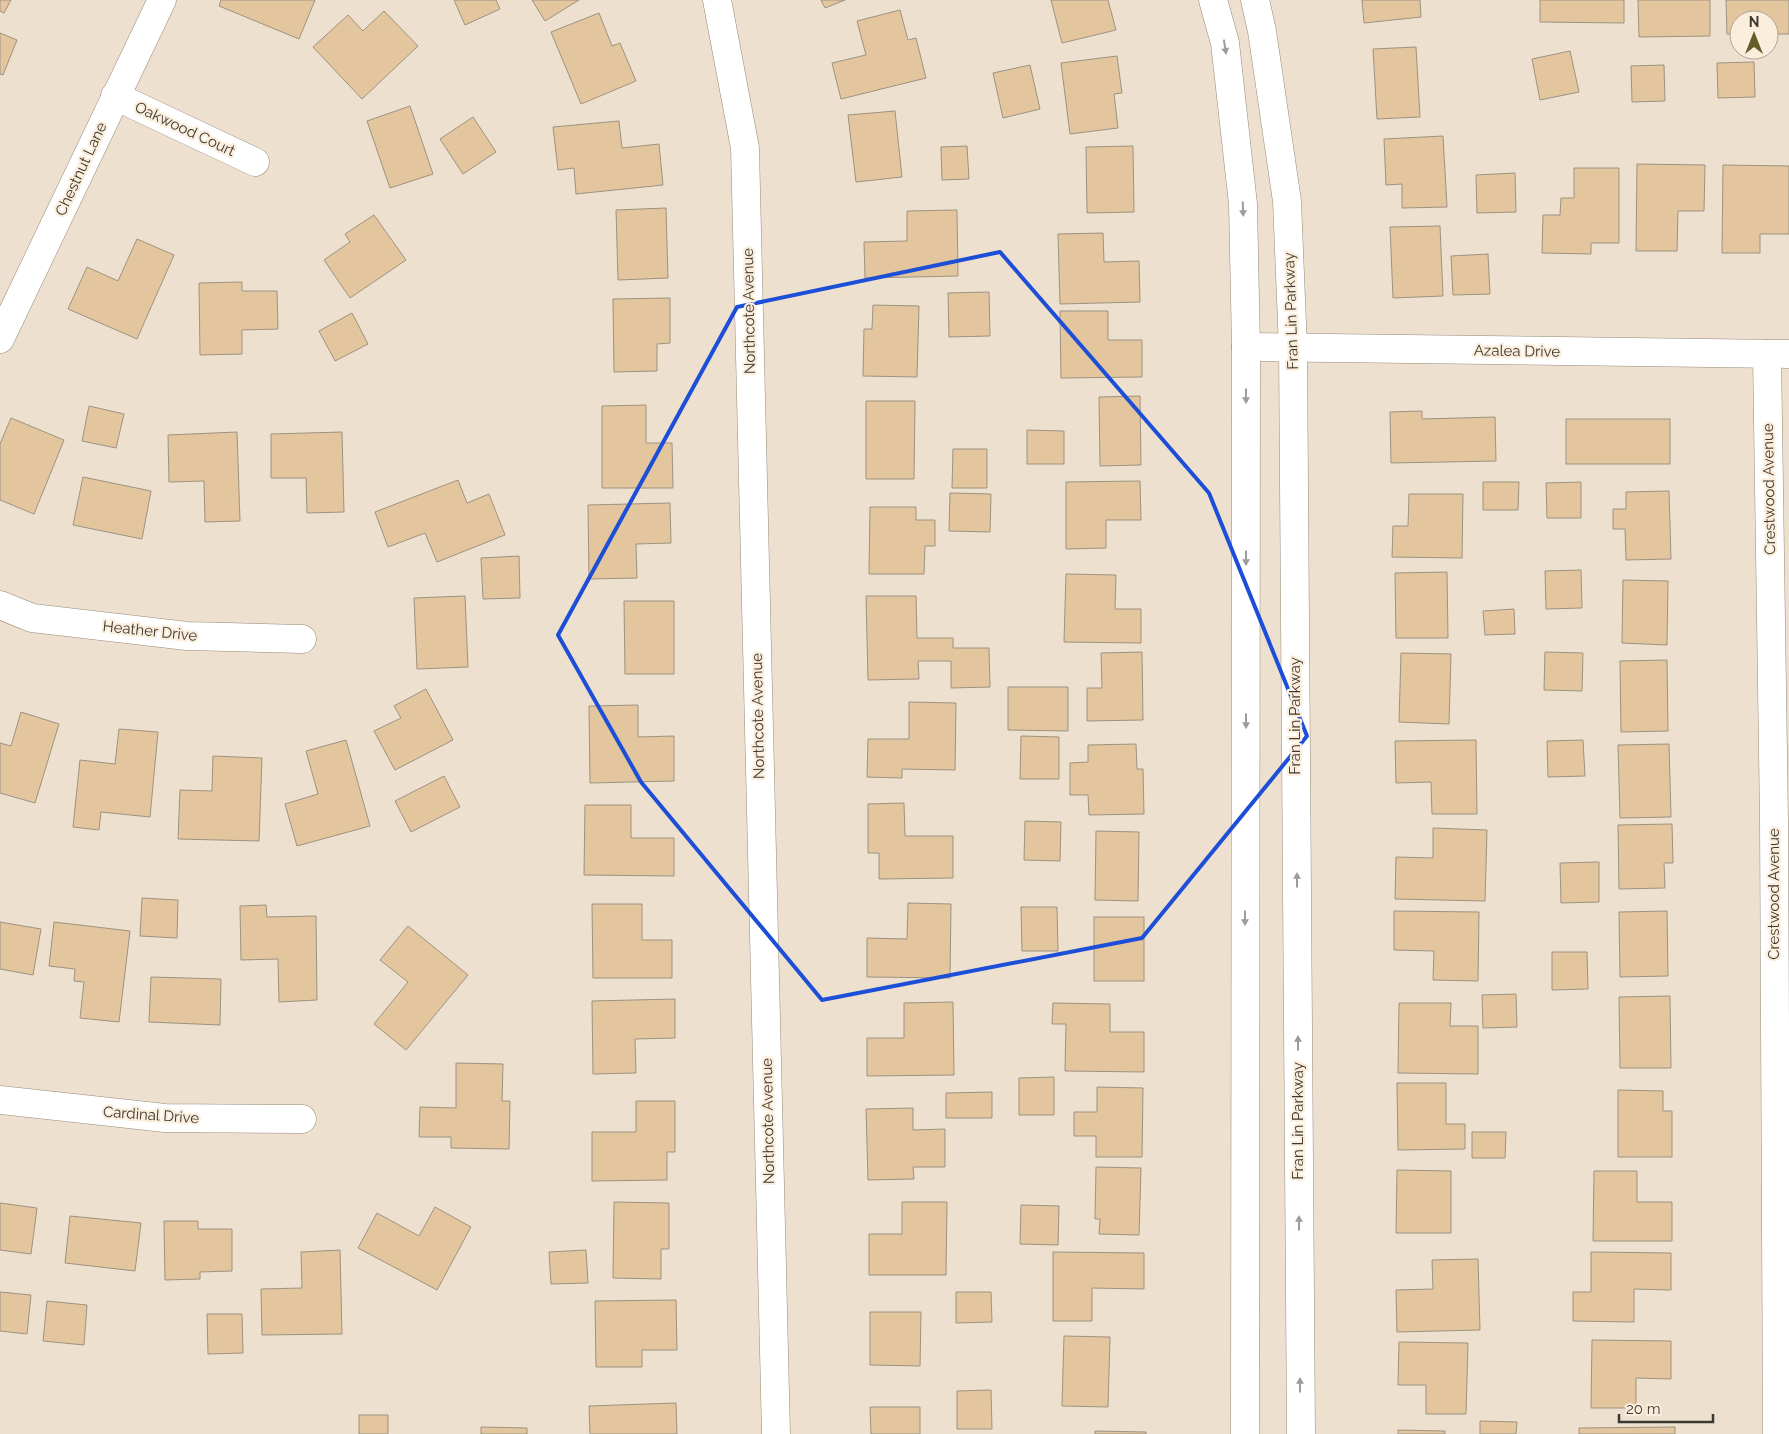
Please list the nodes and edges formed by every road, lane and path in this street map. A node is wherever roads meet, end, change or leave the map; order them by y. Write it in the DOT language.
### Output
graph roads {
  1 [pos="162,0"];
  2 [pos="717,0"];
  3 [pos="1213,0"];
  4 [pos="1255,0"];
  5 [pos="115,96"];
  6 [pos="255,162"];
  7 [pos="0,339"];
  8 [pos="1246,347"];
  9 [pos="1293,348"];
  10 [pos="1778,354"];
  11 [pos="0,605"];
  12 [pos="302,639"];
  13 [pos="1781,820"];
  14 [pos="0,1100"];
  15 [pos="302,1119"];
  16 [pos="776,1434"];
  17 [pos="1245,1434"];
  18 [pos="1301,1434"];
  19 [pos="1777,1434"];
  1 -- 5 [label="street, Chestnut Lane"];
  2 -- 16 [label="street, Northcote Avenue"];
  3 -- 8 [label="street, one-way"];
  4 -- 9 [label="street, Fran Lin Parkway"];
  5 -- 6 [label="street, Oakwood Court"];
  5 -- 7 [label="street, Chestnut Lane"];
  8 -- 9 [label="street, Azalea Drive"];
  8 -- 17 [label="street, one-way"];
  9 -- 10 [label="street, Azalea Drive"];
  18 -- 9 [label="street, Fran Lin Parkway, one-way"];
  10 -- 13 [label="street, Crestwood Avenue"];
  11 -- 12 [label="street, Heather Drive"];
  13 -- 19 [label="street, Crestwood Avenue"];
  14 -- 15 [label="street, Cardinal Drive"];
}
